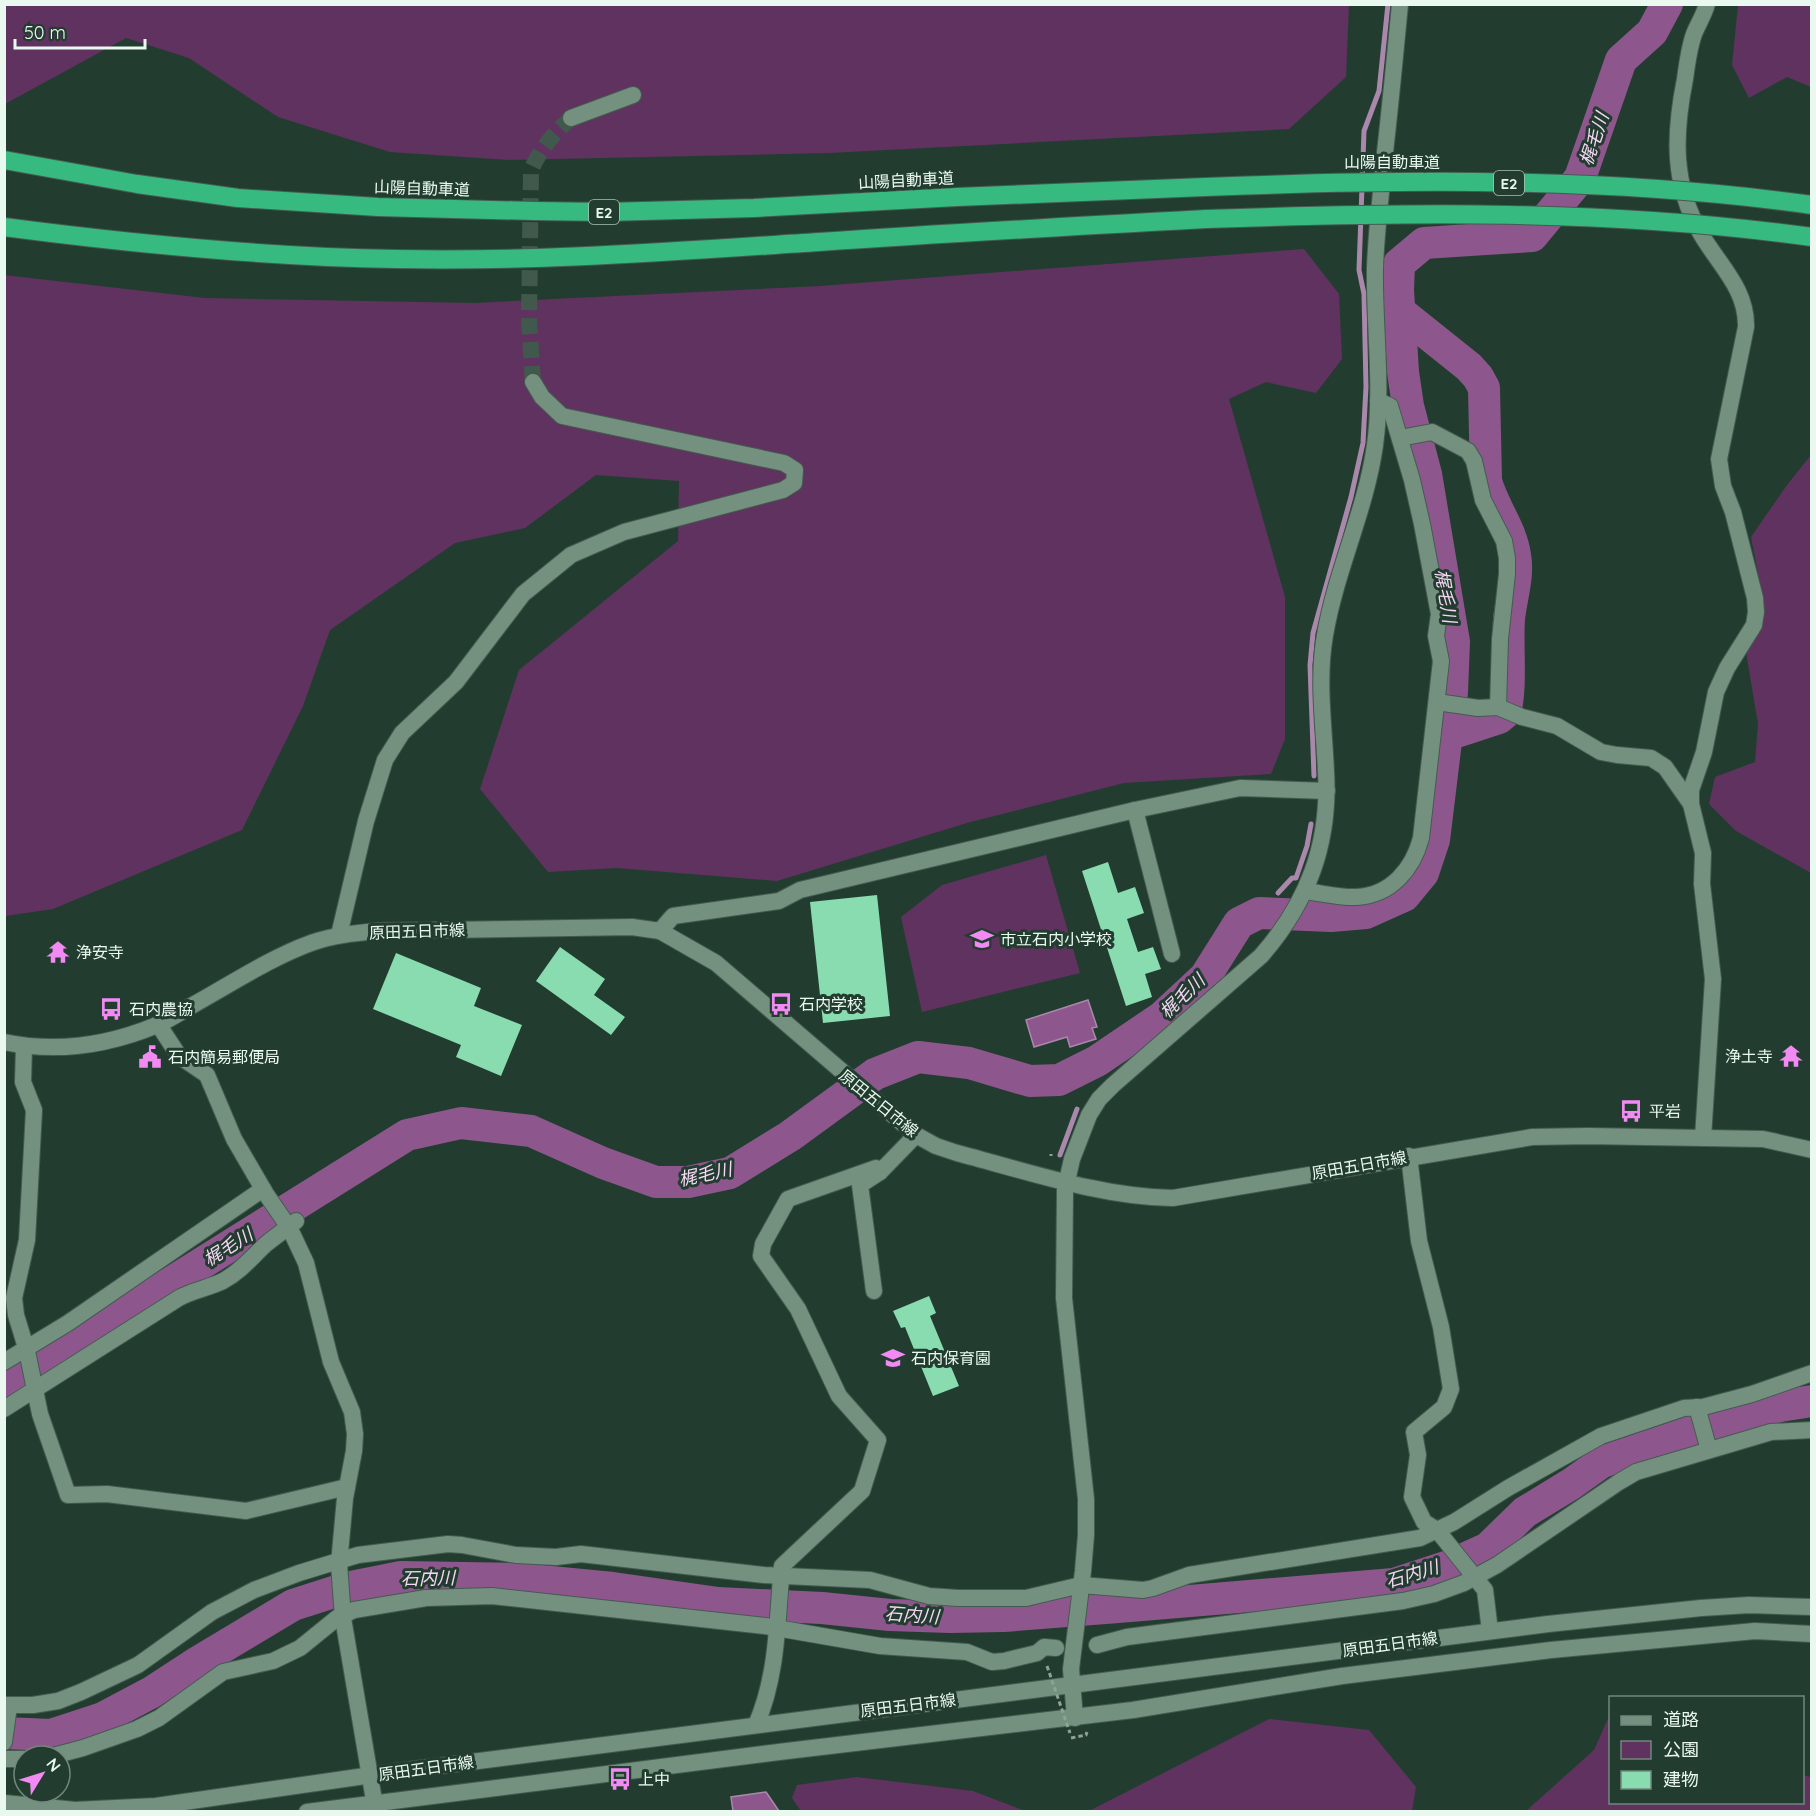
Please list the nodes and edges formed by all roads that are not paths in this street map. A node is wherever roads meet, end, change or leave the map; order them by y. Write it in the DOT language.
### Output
graph roads {
  1 [pos="1400,4"];
  2 [pos="1707,4"];
  3 [pos="633,95"];
  4 [pos="571,118"];
  5 [pos="4,160"];
  6 [pos="1812,205"];
  7 [pos="4,226"];
  8 [pos="1812,237"];
  9 [pos="533,382"];
  10 [pos="1378,401"];
  11 [pos="1403,437"];
  12 [pos="1440,703"];
  13 [pos="1503,708"];
  14 [pos="1327,791"];
  15 [pos="1691,804"];
  16 [pos="1136,810"];
  17 [pos="1304,893"];
  18 [pos="660,931"];
  19 [pos="339,935"];
  20 [pos="1172,954"];
  21 [pos="158,1024"];
  22 [pos="4,1042"];
  23 [pos="24,1046"];
  24 [pos="916,1135"];
  25 [pos="1702,1138"];
  26 [pos="1812,1150"];
  27 [pos="1409,1156"];
  28 [pos="880,1172"];
  29 [pos="1066,1181"];
  30 [pos="265,1192"];
  31 [pos="290,1224"];
  32 [pos="874,1292"];
  33 [pos="10,1316"];
  34 [pos="27,1350"];
  35 [pos="4,1362"];
  36 [pos="1812,1373"];
  37 [pos="35,1387"];
  38 [pos="1698,1408"];
  39 [pos="4,1409"];
  40 [pos="1812,1430"];
  41 [pos="1709,1449"];
  42 [pos="347,1487"];
  43 [pos="1439,1533"];
  44 [pos="340,1562"];
  45 [pos="1473,1575"];
  46 [pos="781,1577"];
  47 [pos="1080,1589"];
  48 [pos="1812,1607"];
  49 [pos="343,1612"];
  50 [pos="778,1626"];
  51 [pos="1490,1631"];
  52 [pos="1812,1634"];
  53 [pos="1097,1645"];
  54 [pos="1056,1648"];
  55 [pos="1072,1685"];
  56 [pos="7,1706"];
  57 [pos="756,1725"];
  58 [pos="1072,1725"];
  59 [pos="4,1742"];
  60 [pos="72,1751"];
  61 [pos="369,1776"];
  62 [pos="4,1803"];
  63 [pos="375,1807"];
  64 [pos="307,1812"];
  1 -- 10 [label="street"];
  2 -- 15 [label="street"];
  3 -- 4 [label="street"];
  5 -- 6 [label="highway, 山陽自動車道 / E2, bridge"];
  7 -- 8 [label="highway, E2, bridge"];
  9 -- 19 [label="street"];
  10 -- 11 [label="street"];
  10 -- 14 [label="street"];
  11 -- 12 [label="street"];
  11 -- 13 [label="street"];
  12 -- 13 [label="street"];
  12 -- 17 [label="street"];
  13 -- 15 [label="street"];
  14 -- 16 [label="street"];
  14 -- 17 [label="street"];
  15 -- 25 [label="street"];
  16 -- 18 [label="street"];
  16 -- 20 [label="street"];
  17 -- 29 [label="street"];
  18 -- 19 [label="street, 原田五日市線"];
  18 -- 24 [label="street, 原田五日市線"];
  19 -- 21 [label="street, 原田五日市線"];
  21 -- 23 [label="street, 原田五日市線"];
  21 -- 30 [label="street"];
  22 -- 23 [label="street, 原田五日市線"];
  23 -- 33 [label="street"];
  24 -- 28 [label="street"];
  24 -- 29 [label="street, 原田五日市線"];
  25 -- 26 [label="street, 原田五日市線"];
  25 -- 27 [label="street, 原田五日市線"];
  27 -- 29 [label="street, 原田五日市線"];
  27 -- 43 [label="street"];
  28 -- 32 [label="street"];
  28 -- 46 [label="street"];
  29 -- 47 [label="street"];
  30 -- 31 [label="street"];
  30 -- 34 [label="street"];
  31 -- 37 [label="street"];
  31 -- 42 [label="street"];
  33 -- 34 [label="street"];
  34 -- 35 [label="street"];
  34 -- 37 [label="street"];
  36 -- 38 [label="street"];
  37 -- 39 [label="street"];
  37 -- 42 [label="street"];
  38 -- 41 [label="street"];
  38 -- 43 [label="street"];
  40 -- 41 [label="street"];
  41 -- 45 [label="street"];
  42 -- 44 [label="street"];
  43 -- 45 [label="street"];
  43 -- 47 [label="street"];
  44 -- 46 [label="street"];
  44 -- 49 [label="street"];
  44 -- 56 [label="street"];
  45 -- 51 [label="street"];
  45 -- 53 [label="street"];
  46 -- 47 [label="street"];
  46 -- 50 [label="street"];
  47 -- 55 [label="street"];
  48 -- 51 [label="street, 原田五日市線"];
  49 -- 50 [label="street"];
  49 -- 60 [label="street"];
  49 -- 61 [label="street"];
  50 -- 54 [label="street"];
  50 -- 57 [label="street"];
  51 -- 55 [label="street, 原田五日市線"];
  52 -- 58 [label="street, 原田五日市線"];
  55 -- 57 [label="street, 原田五日市線"];
  55 -- 58 [label="street"];
  56 -- 59 [label="street"];
  57 -- 61 [label="street, 原田五日市線"];
  58 -- 63 [label="street, 原田五日市線"];
  61 -- 62 [label="street, 原田五日市線"];
  61 -- 63 [label="street"];
  63 -- 64 [label="street, 原田五日市線"];
}
